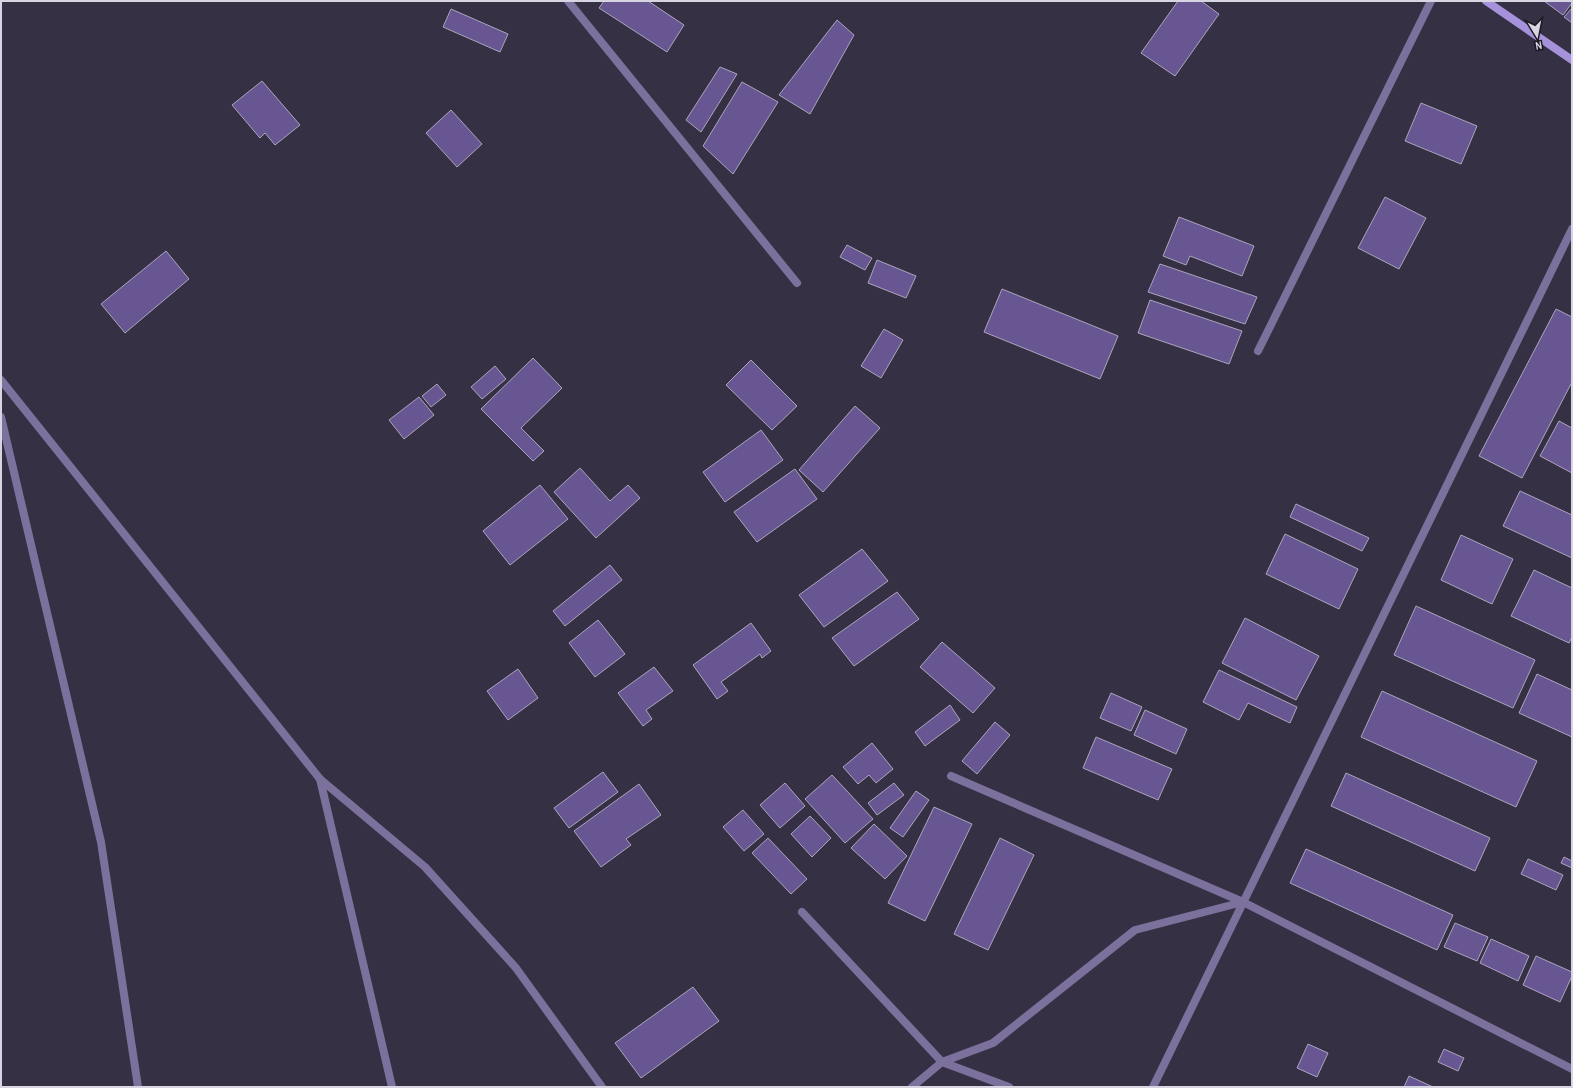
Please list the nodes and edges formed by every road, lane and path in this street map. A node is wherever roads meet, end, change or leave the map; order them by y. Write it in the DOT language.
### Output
graph roads {
  1 [pos="568,1"];
  2 [pos="1431,1"];
  3 [pos="1486,1"];
  4 [pos="1572,60"];
  5 [pos="1572,229"];
  6 [pos="797,283"];
  7 [pos="1258,351"];
  8 [pos="1,380"];
  9 [pos="1,417"];
  10 [pos="951,776"];
  11 [pos="320,779"];
  12 [pos="1243,902"];
  13 [pos="802,912"];
  14 [pos="942,1062"];
  15 [pos="1572,1069"];
  16 [pos="138,1087"];
  17 [pos="392,1087"];
  18 [pos="602,1087"];
  19 [pos="912,1087"];
  20 [pos="1009,1087"];
  21 [pos="1153,1087"];
  1 -- 6 [label="street"];
  2 -- 7 [label="street"];
  3 -- 4 [label="street"];
  5 -- 12 [label="street"];
  8 -- 11 [label="street"];
  9 -- 16 [label="street"];
  10 -- 12 [label="street"];
  11 -- 17 [label="street"];
  11 -- 18 [label="street"];
  12 -- 14 [label="street"];
  12 -- 15 [label="street"];
  12 -- 21 [label="street"];
  13 -- 14 [label="street"];
  14 -- 19 [label="street"];
  14 -- 20 [label="street"];
}
